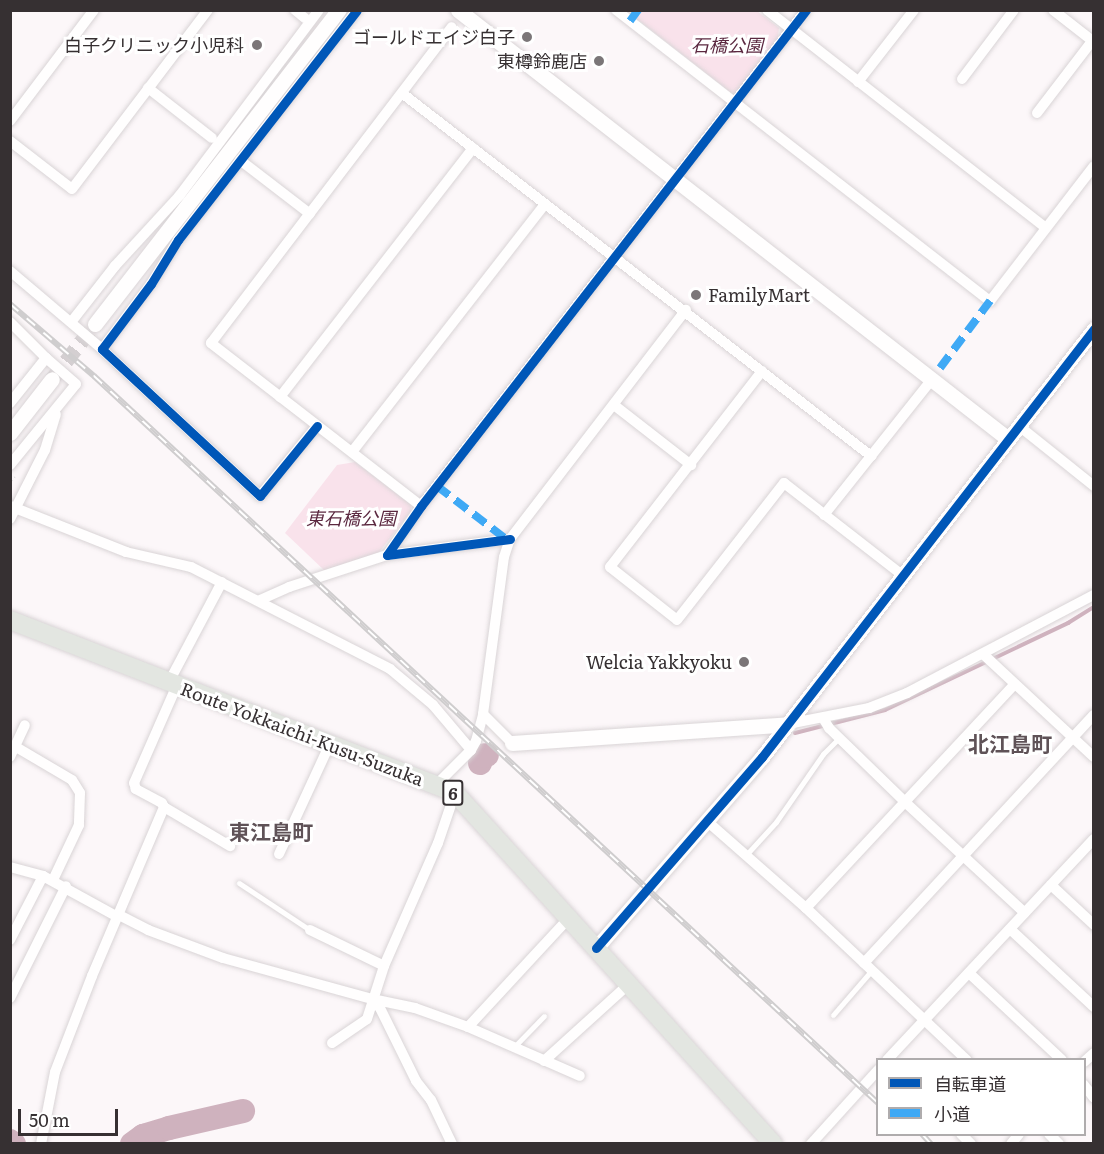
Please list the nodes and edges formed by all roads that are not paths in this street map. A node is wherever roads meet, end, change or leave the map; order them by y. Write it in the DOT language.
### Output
graph roads {
  1 [pos="94,10"];
  2 [pos="208,10"];
  3 [pos="295,10"];
  4 [pos="319,10"];
  5 [pos="339,10"];
  6 [pos="357,10"];
  7 [pos="616,10"];
  8 [pos="767,10"];
  9 [pos="806,10"];
  10 [pos="914,10"];
  11 [pos="1014,10"];
  12 [pos="1053,10"];
  13 [pos="462,12"];
  14 [pos="1066,14"];
  15 [pos="305,18"];
  16 [pos="453,27"];
  17 [pos="791,29"];
  18 [pos="1093,42"];
  19 [pos="962,79"];
  20 [pos="858,82"];
  21 [pos="148,88"];
  22 [pos="403,94"];
  23 [pos="734,102"];
  24 [pos="1037,113"];
  25 [pos="10,121"];
  26 [pos="212,138"];
  27 [pos="10,141"];
  28 [pos="473,148"];
  29 [pos="240,160"];
  30 [pos="1094,166"];
  31 [pos="676,179"];
  32 [pos="544,204"];
  33 [pos="310,214"];
  34 [pos="1045,227"];
  35 [pos="615,257"];
  36 [pos="10,271"];
  37 [pos="686,310"];
  38 [pos="72,321"];
  39 [pos="10,322"];
  40 [pos="95,324"];
  41 [pos="1094,329"];
  42 [pos="102,349"];
  43 [pos="46,358"];
  44 [pos="762,371"];
  45 [pos="52,379"];
  46 [pos="932,379"];
  47 [pos="280,396"];
  48 [pos="10,403"];
  49 [pos="614,405"];
  50 [pos="58,408"];
  51 [pos="317,426"];
  52 [pos="1019,426"];
  53 [pos="10,433"];
  54 [pos="1008,439"];
  55 [pos="352,452"];
  56 [pos="871,456"];
  57 [pos="10,465"];
  58 [pos="691,465"];
  59 [pos="1094,486"];
  60 [pos="421,506"];
  61 [pos="14,507"];
  62 [pos="824,515"];
  63 [pos="10,519"];
  64 [pos="510,539"];
  65 [pos="387,555"];
  66 [pos="902,575"];
  67 [pos="222,582"];
  68 [pos="1094,595"];
  69 [pos="260,600"];
  70 [pos="10,620"];
  71 [pos="983,654"];
  72 [pos="173,683"];
  73 [pos="1015,684"];
  74 [pos="483,714"];
  75 [pos="1094,715"];
  76 [pos="826,723"];
  77 [pos="25,724"];
  78 [pos="788,724"];
  79 [pos="839,738"];
  80 [pos="1073,738"];
  81 [pos="512,743"];
  82 [pos="328,746"];
  83 [pos="16,747"];
  84 [pos="471,750"];
  85 [pos="10,757"];
  86 [pos="1094,757"];
  87 [pos="436,785"];
  88 [pos="455,794"];
  89 [pos="905,802"];
  90 [pos="164,807"];
  91 [pos="708,822"];
  92 [pos="1093,840"];
  93 [pos="230,846"];
  94 [pos="279,854"];
  95 [pos="746,855"];
  96 [pos="963,856"];
  97 [pos="10,867"];
  98 [pos="48,878"];
  99 [pos="239,883"];
  100 [pos="1051,885"];
  101 [pos="66,886"];
  102 [pos="806,908"];
  103 [pos="1024,913"];
  104 [pos="119,916"];
  105 [pos="569,918"];
  106 [pos="1094,925"];
  107 [pos="1010,929"];
  108 [pos="310,930"];
  109 [pos="10,940"];
  110 [pos="597,948"];
  111 [pos="384,966"];
  112 [pos="868,967"];
  113 [pos="969,973"];
  114 [pos="628,984"];
  115 [pos="10,998"];
  116 [pos="372,999"];
  117 [pos="1094,1006"];
  118 [pos="833,1015"];
  119 [pos="544,1016"];
  120 [pos="925,1021"];
  121 [pos="468,1027"];
  122 [pos="332,1043"];
  123 [pos="514,1047"];
  124 [pos="888,1058"];
  125 [pos="966,1058"];
  126 [pos="1061,1058"];
  127 [pos="544,1061"];
  128 [pos="876,1072"];
  129 [pos="580,1076"];
  130 [pos="41,1143"];
  131 [pos="452,1143"];
  132 [pos="773,1143"];
  133 [pos="811,1143"];
  1 -- 25 [label="street"];
  2 -- 21 [label="street"];
  3 -- 15 [label="street"];
  4 -- 38 [label="street"];
  5 -- 40 [label="street"];
  6 -- 29 [label="street"];
  7 -- 23 [label="street"];
  8 -- 17 [label="street"];
  9 -- 17 [label="street"];
  10 -- 20 [label="street"];
  11 -- 19 [label="street"];
  12 -- 14 [label="street"];
  13 -- 31 [label="street"];
  14 -- 18 [label="street"];
  16 -- 22 [label="street"];
  17 -- 20 [label="street"];
  17 -- 23 [label="street"];
  18 -- 24 [label="street"];
  20 -- 34 [label="street"];
  21 -- 26 [label="street"];
  21 -- 27 [label="street"];
  22 -- 28 [label="street"];
  22 -- 33 [label="street"];
  23 -- 31 [label="street"];
  23 -- 34 [label="street"];
  28 -- 32 [label="street"];
  28 -- 47 [label="street"];
  29 -- 33 [label="street"];
  29 -- 42 [label="street"];
  30 -- 34 [label="street"];
  31 -- 35 [label="street"];
  31 -- 46 [label="street"];
  32 -- 35 [label="street"];
  32 -- 55 [label="street"];
  33 -- 47 [label="street"];
  35 -- 37 [label="street"];
  35 -- 60 [label="street"];
  36 -- 38 [label="street"];
  37 -- 44 [label="street"];
  37 -- 49 [label="street"];
  38 -- 42 [label="street"];
  39 -- 43 [label="street"];
  41 -- 52 [label="street"];
  42 -- 51 [label="street"];
  43 -- 48 [label="street"];
  43 -- 50 [label="street"];
  44 -- 56 [label="street"];
  44 -- 58 [label="street"];
  45 -- 53 [label="street"];
  46 -- 54 [label="street"];
  46 -- 56 [label="street"];
  47 -- 51 [label="street"];
  49 -- 58 [label="street"];
  49 -- 64 [label="street"];
  50 -- 57 [label="street"];
  50 -- 61 [label="street"];
  51 -- 55 [label="street"];
  52 -- 54 [label="street"];
  52 -- 59 [label="street"];
  54 -- 66 [label="street"];
  55 -- 60 [label="street"];
  56 -- 62 [label="street"];
  58 -- 62 [label="street"];
  60 -- 65 [label="street"];
  61 -- 63 [label="street"];
  61 -- 67 [label="street"];
  62 -- 66 [label="street"];
  64 -- 65 [label="street"];
  64 -- 74 [label="street"];
  65 -- 69 [label="street"];
  66 -- 78 [label="street"];
  67 -- 69 [label="street"];
  67 -- 72 [label="street"];
  68 -- 71 [label="street"];
  69 -- 84 [label="street"];
  70 -- 72 [label="main road, Route Yokkaichi-Kusu-Suzuka / 6"];
  71 -- 73 [label="street"];
  71 -- 76 [label="street"];
  72 -- 82 [label="main road, Route Yokkaichi-Kusu-Suzuka / 6"];
  72 -- 90 [label="street"];
  73 -- 80 [label="street"];
  73 -- 89 [label="street"];
  74 -- 81 [label="street"];
  74 -- 84 [label="street"];
  75 -- 80 [label="street"];
  76 -- 78 [label="street"];
  76 -- 79 [label="street"];
  77 -- 83 [label="street"];
  78 -- 81 [label="street"];
  78 -- 91 [label="street"];
  79 -- 89 [label="street"];
  79 -- 95 [label="lane"];
  80 -- 86 [label="street"];
  80 -- 96 [label="street"];
  82 -- 87 [label="main road, Route Yokkaichi-Kusu-Suzuka / 6"];
  82 -- 94 [label="street"];
  83 -- 85 [label="street"];
  83 -- 98 [label="street"];
  84 -- 87 [label="street"];
  87 -- 88 [label="main road, Route Yokkaichi-Kusu-Suzuka / 6"];
  88 -- 105 [label="main road, Route Yokkaichi-Kusu-Suzuka / 6"];
  88 -- 111 [label="street"];
  89 -- 96 [label="street"];
  89 -- 102 [label="street"];
  90 -- 93 [label="street"];
  90 -- 104 [label="street"];
  91 -- 95 [label="street"];
  91 -- 110 [label="street"];
  92 -- 100 [label="street"];
  95 -- 102 [label="street"];
  96 -- 103 [label="street"];
  96 -- 112 [label="street"];
  97 -- 98 [label="street"];
  98 -- 101 [label="street"];
  98 -- 109 [label="street"];
  99 -- 108 [label="lane"];
  100 -- 103 [label="street"];
  100 -- 106 [label="street"];
  101 -- 104 [label="street"];
  101 -- 115 [label="street"];
  102 -- 112 [label="street"];
  103 -- 107 [label="street"];
  104 -- 116 [label="street"];
  104 -- 130 [label="street"];
  105 -- 110 [label="main road, Route Yokkaichi-Kusu-Suzuka / 6"];
  105 -- 121 [label="street"];
  107 -- 113 [label="street"];
  107 -- 117 [label="street"];
  108 -- 111 [label="street"];
  110 -- 114 [label="main road, Route Yokkaichi-Kusu-Suzuka / 6"];
  111 -- 116 [label="street"];
  112 -- 118 [label="lane"];
  112 -- 120 [label="street"];
  113 -- 120 [label="street"];
  113 -- 126 [label="street"];
  114 -- 127 [label="street"];
  114 -- 132 [label="main road, Route Yokkaichi-Kusu-Suzuka / 6"];
  116 -- 121 [label="street"];
  116 -- 122 [label="street"];
  116 -- 131 [label="street"];
  119 -- 123 [label="lane"];
  120 -- 124 [label="street"];
  120 -- 125 [label="street"];
  121 -- 123 [label="street"];
  123 -- 127 [label="street"];
  127 -- 129 [label="street"];
  128 -- 133 [label="street"];
}
